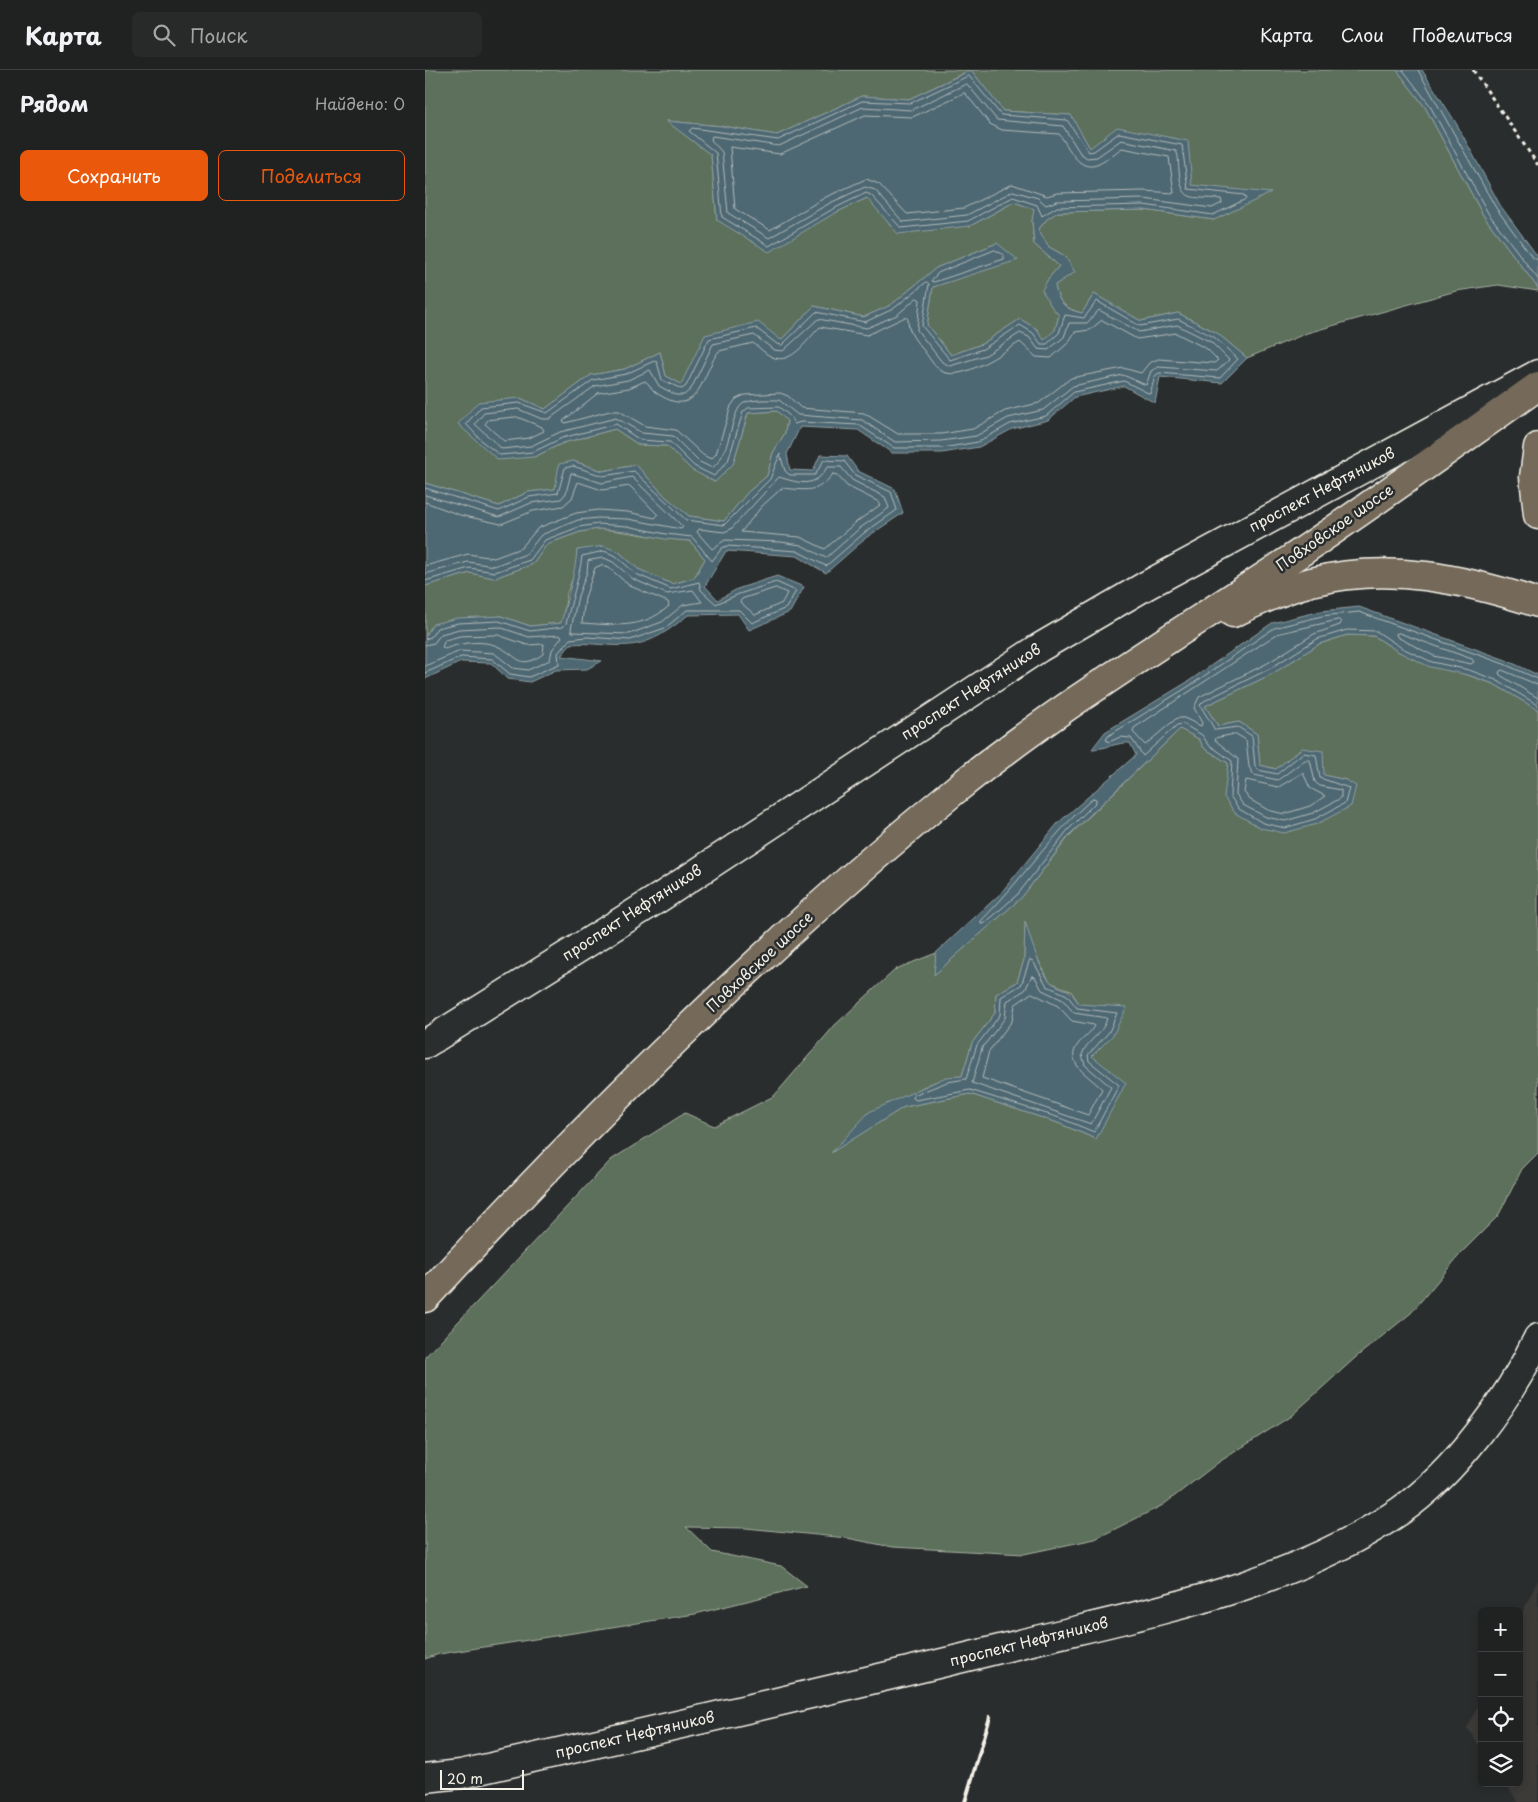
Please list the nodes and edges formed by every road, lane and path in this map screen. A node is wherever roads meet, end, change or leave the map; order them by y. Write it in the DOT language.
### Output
graph roads {
  1 [pos="1473,70"];
  2 [pos="1538,165"];
  3 [pos="1538,374"];
  4 [pos="1538,386"];
  5 [pos="1538,447"];
  6 [pos="1538,515"];
  7 [pos="1538,602"];
  8 [pos="1129,666"];
  9 [pos="425,1044"];
  10 [pos="425,1298"];
  11 [pos="1538,1338"];
  12 [pos="425,1778"];
  1 -- 2 [label="path"];
  3 -- 9 [label="main road, проспект Нефтяников"];
  4 -- 8 [label="main road, Повховское шоссе"];
  5 -- 6 [label="main road"];
  7 -- 8 [label="main road, Повховское шоссе"];
  8 -- 10 [label="main road, Повховское шоссе"];
  11 -- 12 [label="main road, проспект Нефтяников"];
}
